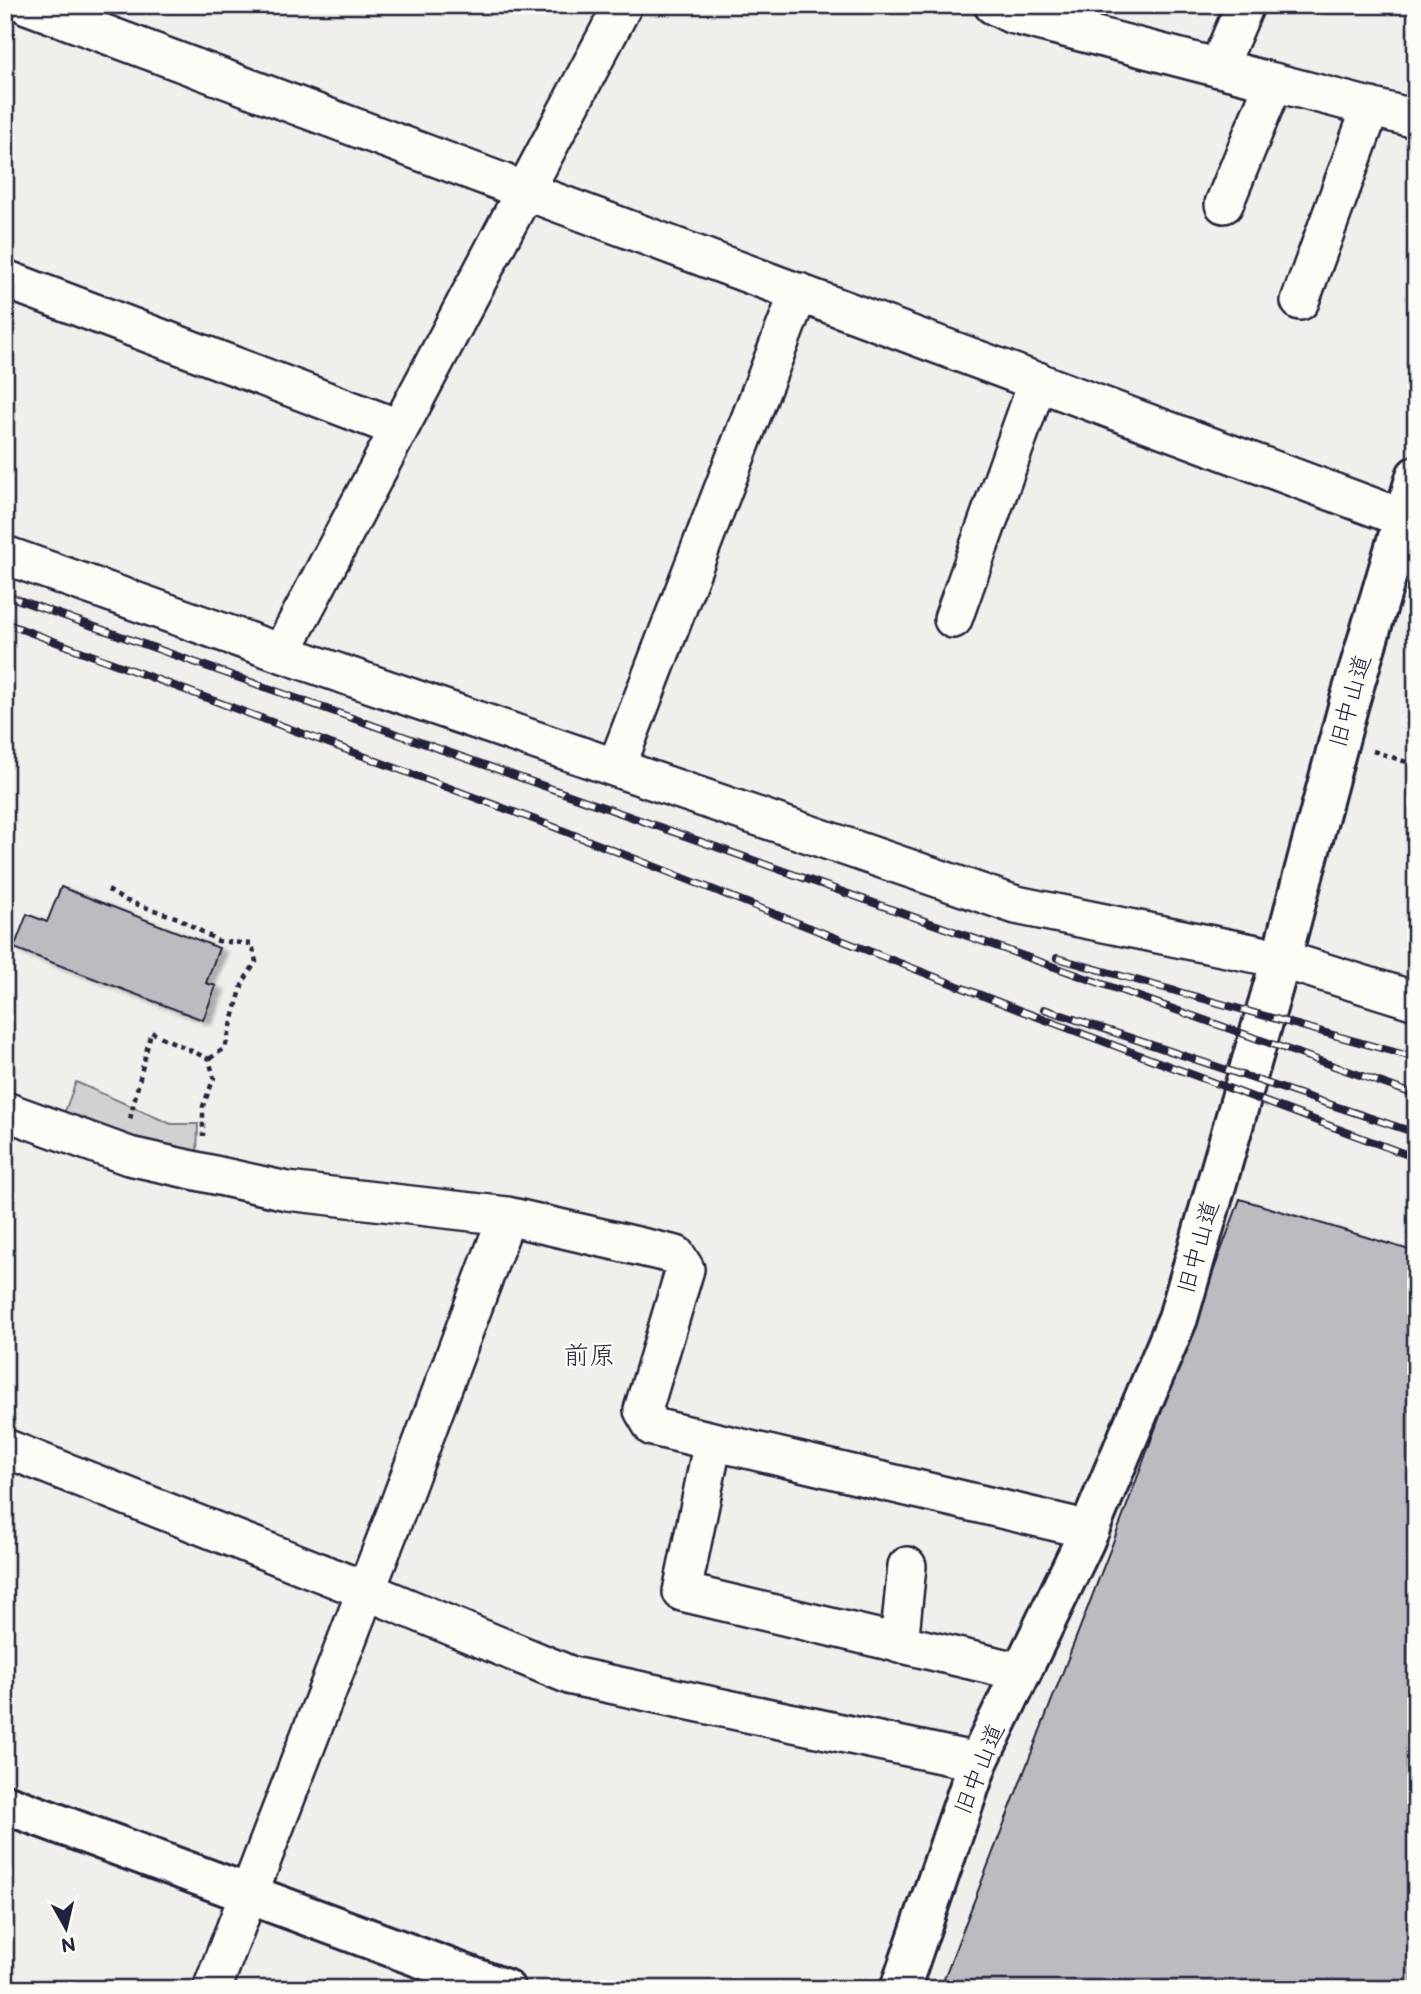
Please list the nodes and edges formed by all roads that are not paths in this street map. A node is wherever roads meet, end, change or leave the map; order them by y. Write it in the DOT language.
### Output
graph roads {
  1 [pos="27,5"];
  2 [pos="623,5"];
  3 [pos="993,5"];
  4 [pos="1245,5"];
  5 [pos="96,17"];
  6 [pos="1218,68"];
  7 [pos="1274,82"];
  8 [pos="1371,107"];
  9 [pos="1416,119"];
  10 [pos="524,189"];
  11 [pos="1224,204"];
  12 [pos="5,279"];
  13 [pos="799,292"];
  14 [pos="1300,301"];
  15 [pos="1038,381"];
  16 [pos="398,428"];
  17 [pos="1416,476"];
  18 [pos="1410,520"];
  19 [pos="5,555"];
  20 [pos="953,619"];
  21 [pos="281,653"];
  22 [pos="616,768"];
  23 [pos="1281,959"];
  24 [pos="1416,1001"];
  25 [pos="5,1111"];
  26 [pos="507,1216"];
  27 [pos="713,1441"];
  28 [pos="5,1448"];
  29 [pos="1090,1530"];
  30 [pos="907,1566"];
  31 [pos="366,1591"];
  32 [pos="899,1644"];
  33 [pos="1021,1672"];
  34 [pos="978,1762"];
  35 [pos="5,1804"];
  36 [pos="249,1894"];
  37 [pos="212,1989"];
  38 [pos="505,1989"];
  39 [pos="900,1989"];
  1 -- 5 [label="street"];
  2 -- 10 [label="street"];
  3 -- 6 [label="street"];
  4 -- 6 [label="street"];
  5 -- 10 [label="street"];
  6 -- 7 [label="street"];
  7 -- 8 [label="street"];
  7 -- 11 [label="street"];
  8 -- 9 [label="street"];
  8 -- 14 [label="street"];
  10 -- 13 [label="street"];
  10 -- 16 [label="street"];
  12 -- 16 [label="street"];
  13 -- 15 [label="street"];
  13 -- 22 [label="street"];
  15 -- 18 [label="street"];
  15 -- 20 [label="street"];
  16 -- 21 [label="street"];
  17 -- 18 [label="street, 旧中山道"];
  18 -- 23 [label="street, 旧中山道"];
  19 -- 21 [label="street"];
  21 -- 22 [label="street"];
  22 -- 23 [label="street"];
  23 -- 24 [label="street"];
  23 -- 29 [label="street, 旧中山道"];
  25 -- 26 [label="street"];
  26 -- 27 [label="street"];
  26 -- 31 [label="street"];
  27 -- 29 [label="street"];
  27 -- 32 [label="street"];
  28 -- 31 [label="street"];
  29 -- 33 [label="street, 旧中山道"];
  30 -- 32 [label="street"];
  31 -- 34 [label="street"];
  31 -- 36 [label="street"];
  32 -- 33 [label="street"];
  33 -- 34 [label="street, 旧中山道"];
  34 -- 39 [label="street, 旧中山道"];
  35 -- 36 [label="street"];
  36 -- 37 [label="street"];
  36 -- 38 [label="street"];
}
